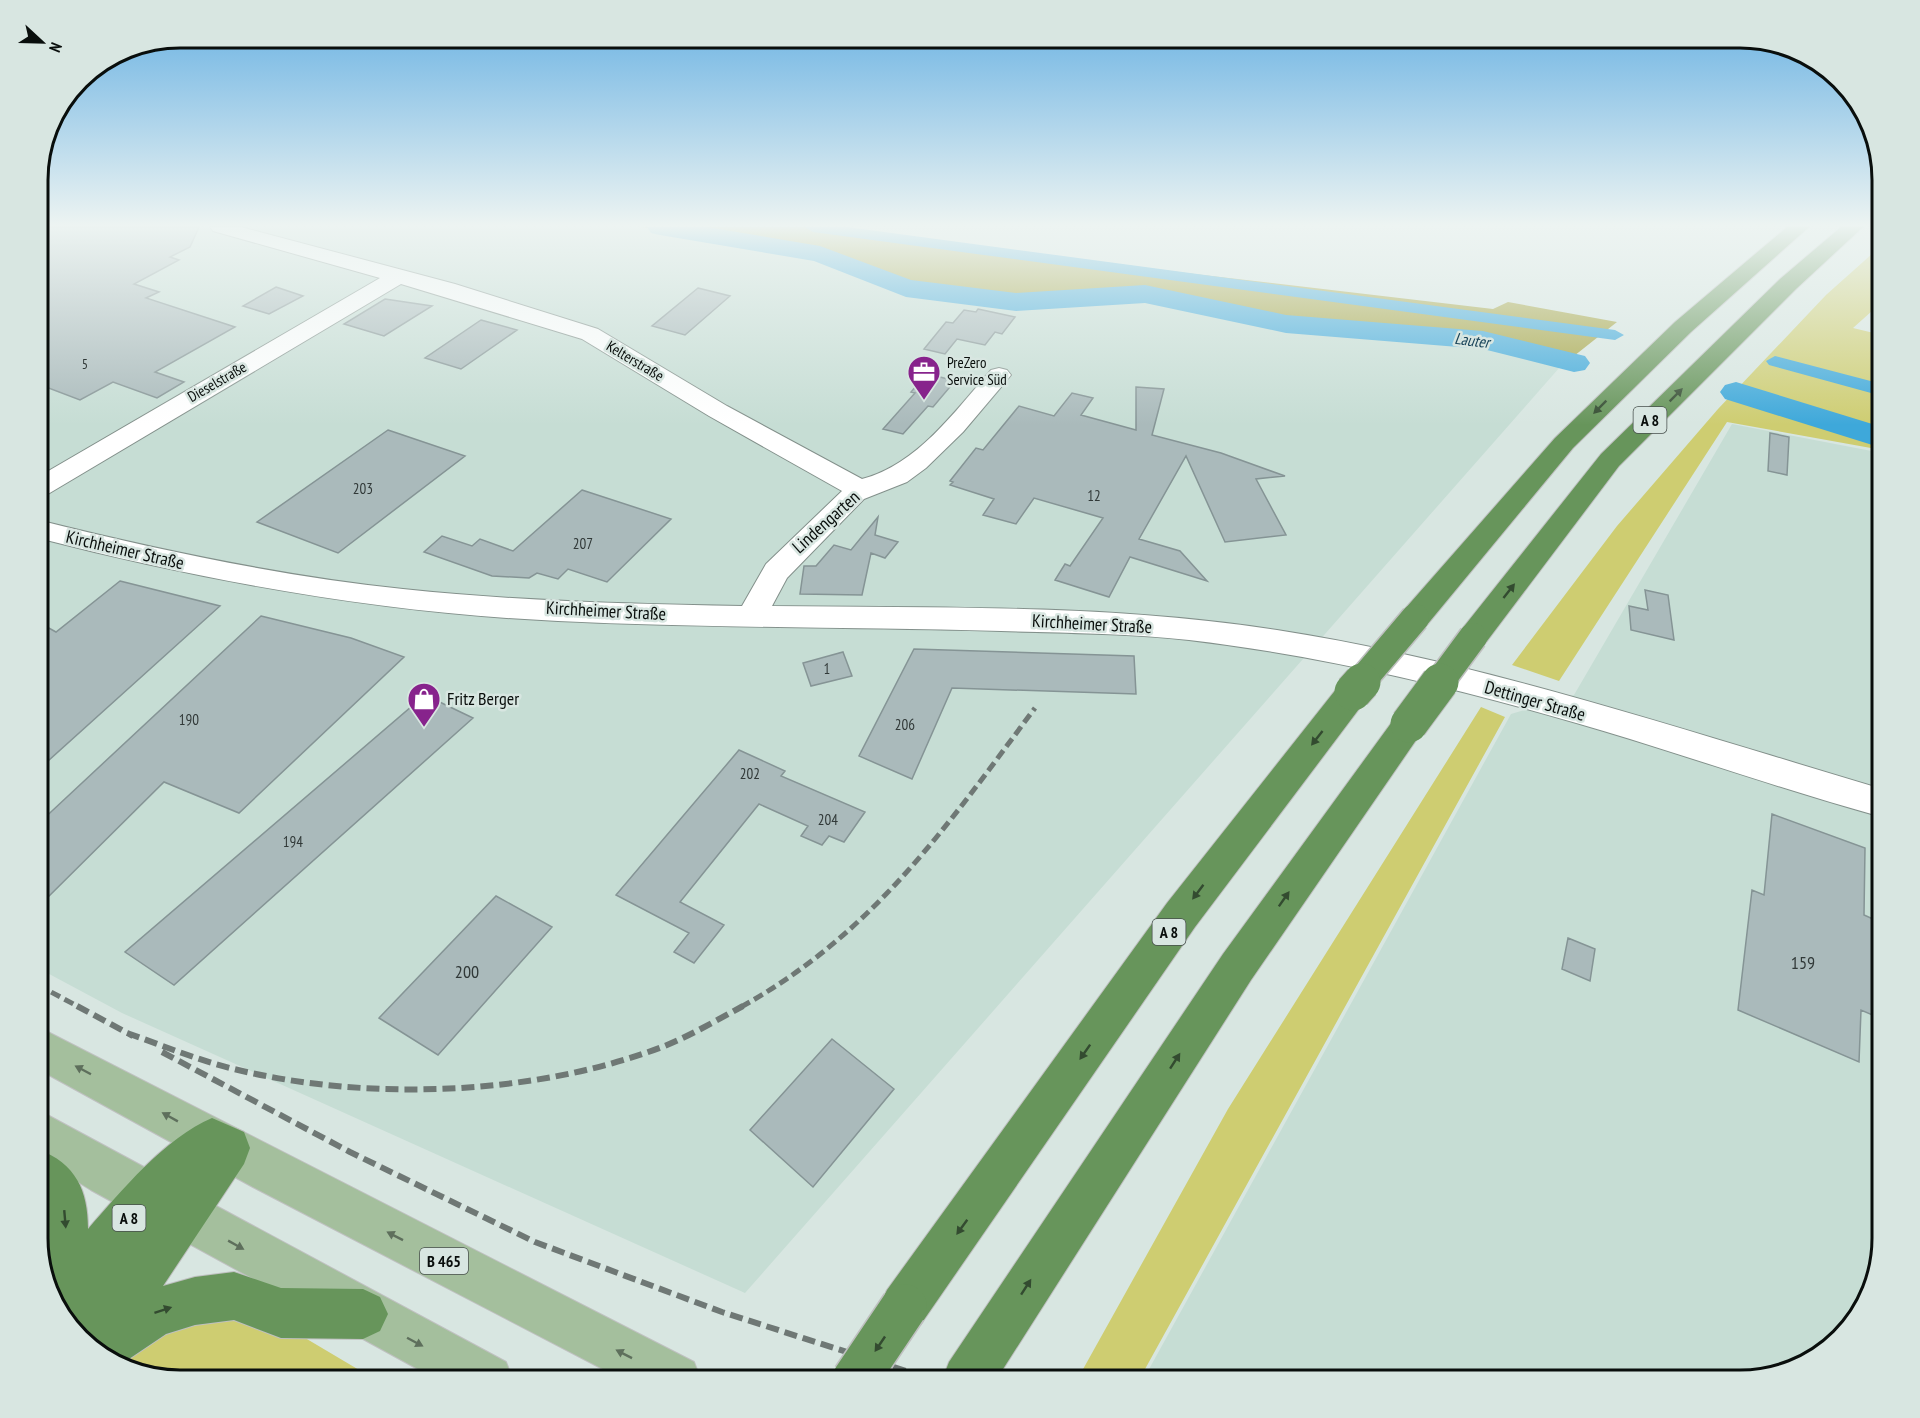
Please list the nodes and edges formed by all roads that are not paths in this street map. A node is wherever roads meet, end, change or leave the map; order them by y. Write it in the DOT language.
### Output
graph roads {
  1 [pos="369,293"];
  2 [pos="460,293"];
  3 [pos="1722,293"];
  4 [pos="1779,293"];
  5 [pos="999,375"];
  6 [pos="48,482"];
  7 [pos="859,489"];
  8 [pos="48,532"];
  9 [pos="754,616"];
  10 [pos="1181,628"];
  11 [pos="1872,800"];
  12 [pos="48,1052"];
  13 [pos="48,1138"];
  14 [pos="220,1144"];
  15 [pos="48,1182"];
  16 [pos="166,1206"];
  17 [pos="56,1283"];
  18 [pos="63,1298"];
  19 [pos="363,1314"];
  20 [pos="89,1333"];
  21 [pos="105,1346"];
  22 [pos="469,1370"];
  23 [pos="657,1370"];
  24 [pos="862,1370"];
  25 [pos="973,1370"];
  1 -- 6 [label="street, Dieselstraße"];
  2 -- 7 [label="street, Kelterstraße"];
  3 -- 24 [label="highway, A 8, one-way, bridge"];
  25 -- 4 [label="highway, A 8, one-way, bridge"];
  5 -- 7 [label="street, Lindengarten"];
  7 -- 9 [label="street, Lindengarten"];
  8 -- 9 [label="street, Kirchheimer Straße"];
  9 -- 10 [label="street, Kirchheimer Straße"];
  10 -- 11 [label="street, Dettinger Straße"];
  14 -- 12 [label="main road, B 465, one-way"];
  13 -- 16 [label="main road"];
  14 -- 16 [label="highway, A 8"];
  23 -- 14 [label="main road, B 465, one-way"];
  15 -- 17 [label="highway, one-way"];
  16 -- 18 [label="highway, A 8"];
  16 -- 19 [label="main road, one-way"];
  16 -- 20 [label="highway, A 8"];
  21 -- 19 [label="highway, one-way"];
  19 -- 22 [label="main road, one-way"];
}
